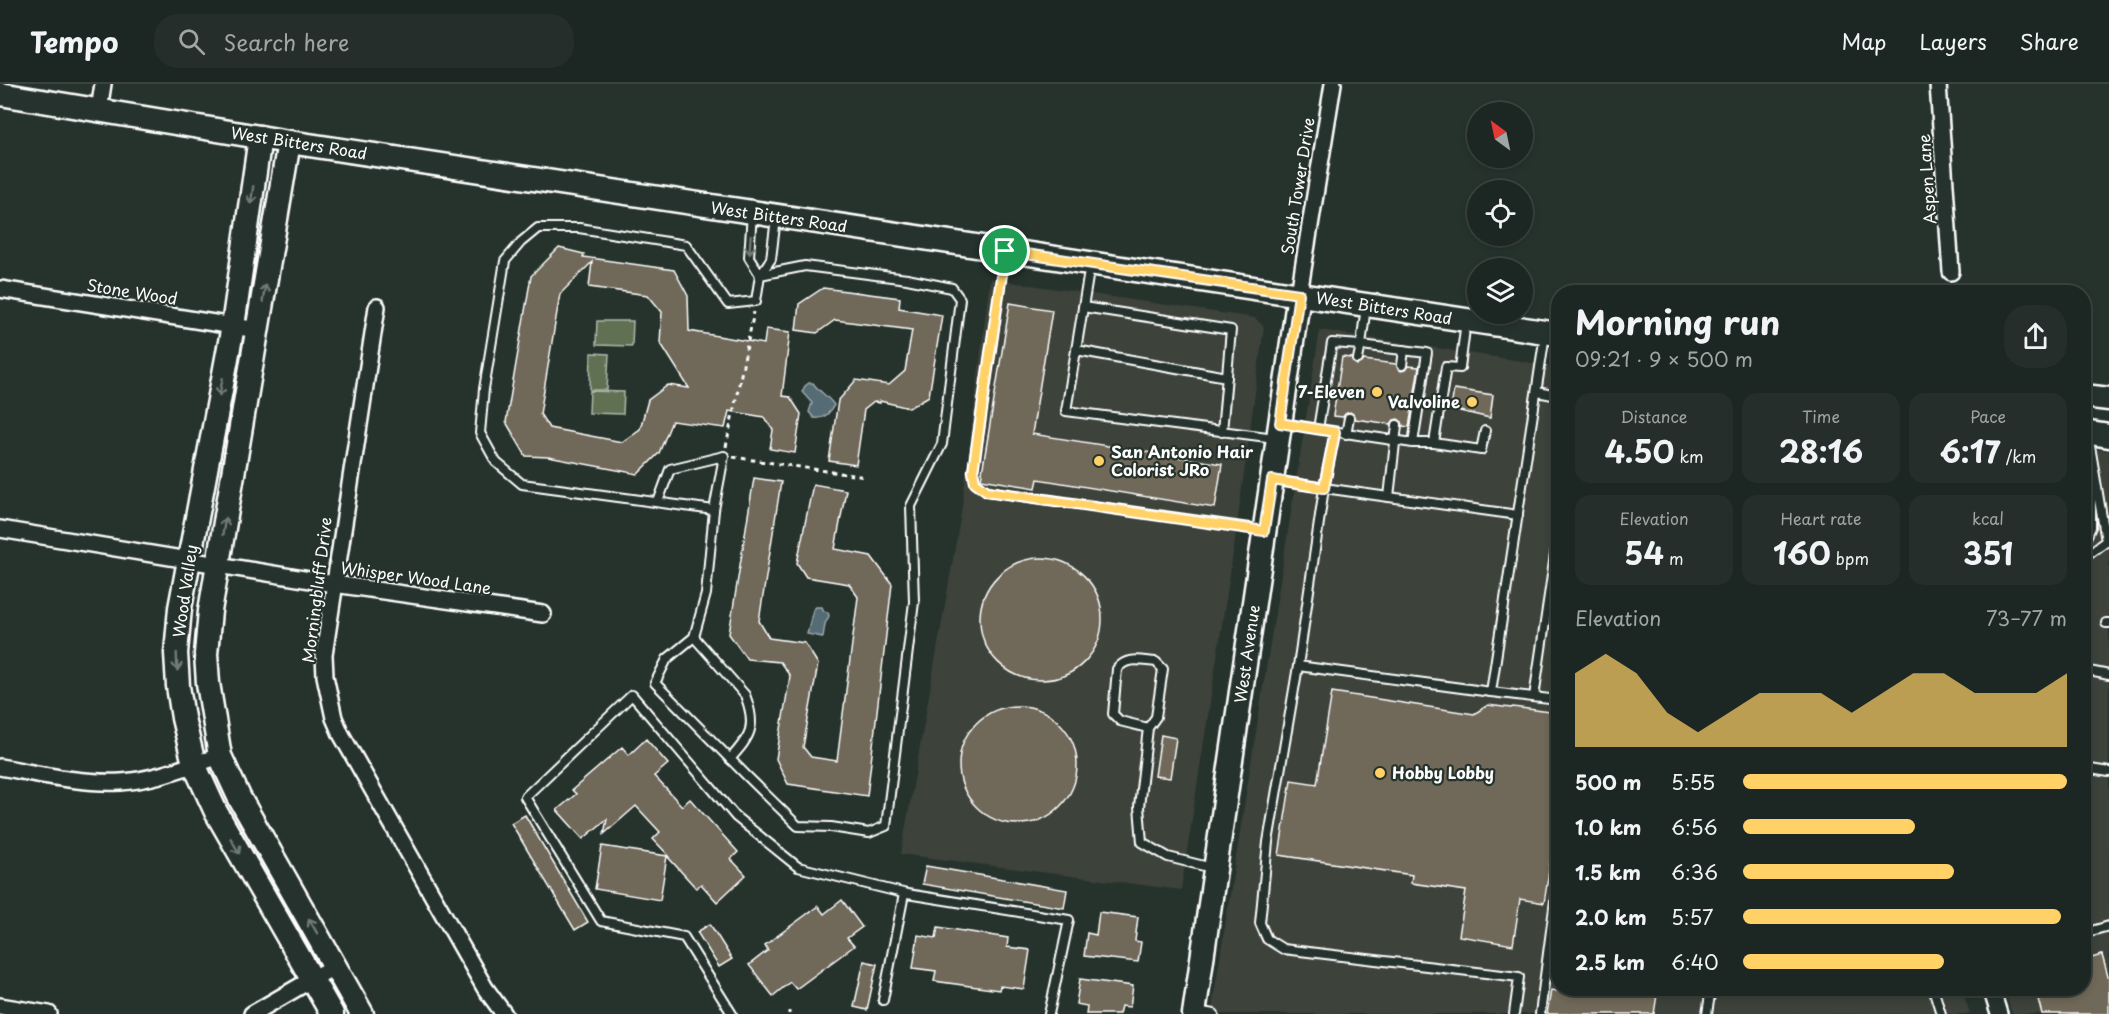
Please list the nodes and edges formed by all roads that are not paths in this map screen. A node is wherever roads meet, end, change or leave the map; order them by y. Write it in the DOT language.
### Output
graph roads {
  1 [pos="103,84"];
  2 [pos="1333,84"];
  3 [pos="1938,84"];
  4 [pos="0,93"];
  5 [pos="99,110"];
  6 [pos="260,137"];
  7 [pos="289,142"];
  8 [pos="752,213"];
  9 [pos="776,216"];
  10 [pos="1005,251"];
  11 [pos="1090,263"];
  12 [pos="1951,272"];
  13 [pos="760,275"];
  14 [pos="0,289"];
  15 [pos="1299,294"];
  16 [pos="1366,304"];
  17 [pos="377,307"];
  18 [pos="1083,307"];
  19 [pos="1466,320"];
  20 [pos="233,326"];
  21 [pos="258,330"];
  22 [pos="1551,333"];
  23 [pos="1551,337"];
  24 [pos="1360,345"];
  25 [pos="1076,350"];
  26 [pos="1404,350"];
  27 [pos="1358,359"];
  28 [pos="1402,365"];
  29 [pos="1227,377"];
  30 [pos="1537,392"];
  31 [pos="1551,395"];
  32 [pos="2091,397"];
  33 [pos="2109,399"];
  34 [pos="1348,418"];
  35 [pos="1396,425"];
  36 [pos="1318,429"];
  37 [pos="1279,431"];
  38 [pos="1485,431"];
  39 [pos="1222,432"];
  40 [pos="1335,432"];
  41 [pos="1346,434"];
  42 [pos="2093,434"];
  43 [pos="1395,441"];
  44 [pos="1413,443"];
  45 [pos="1434,443"];
  46 [pos="2095,479"];
  47 [pos="1272,480"];
  48 [pos="1324,488"];
  49 [pos="1389,497"];
  50 [pos="2091,500"];
  51 [pos="2091,500"];
  52 [pos="658,502"];
  53 [pos="714,510"];
  54 [pos="1518,515"];
  55 [pos="2091,527"];
  56 [pos="0,529"];
  57 [pos="1264,531"];
  58 [pos="2091,552"];
  59 [pos="188,560"];
  60 [pos="217,565"];
  61 [pos="1551,581"];
  62 [pos="334,584"];
  63 [pos="543,614"];
  64 [pos="694,637"];
  65 [pos="1298,666"];
  66 [pos="2091,671"];
  67 [pos="2109,675"];
  68 [pos="1491,692"];
  69 [pos="1534,696"];
  70 [pos="1551,699"];
  71 [pos="1148,728"];
  72 [pos="220,756"];
  73 [pos="730,759"];
  74 [pos="194,764"];
  75 [pos="0,767"];
  76 [pos="2091,769"];
  77 [pos="2109,772"];
  78 [pos="1216,869"];
  79 [pos="904,894"];
  80 [pos="2109,926"];
  81 [pos="1551,931"];
  82 [pos="2091,931"];
  83 [pos="335,966"];
  84 [pos="313,979"];
  85 [pos="1710,996"];
  86 [pos="1935,996"];
  87 [pos="1993,996"];
  88 [pos="883,1000"];
  89 [pos="0,1006"];
  90 [pos="1201,1013"];
  91 [pos="49,1014"];
  92 [pos="252,1014"];
  93 [pos="332,1014"];
  94 [pos="362,1014"];
  95 [pos="504,1014"];
  96 [pos="732,1014"];
  97 [pos="1049,1014"];
  98 [pos="1514,1014"];
  99 [pos="1540,1014"];
  100 [pos="1707,1014"];
  101 [pos="1941,1014"];
  102 [pos="1999,1014"];
  1 -- 5 [label="street"];
  2 -- 15 [label="street, South Tower Drive"];
  3 -- 12 [label="street, Aspen Lane"];
  4 -- 5 [label="main road, West Bitters Road"];
  5 -- 6 [label="main road, West Bitters Road"];
  6 -- 7 [label="main road, West Bitters Road"];
  6 -- 20 [label="main road, Wood Valley, one-way"];
  7 -- 8 [label="main road, West Bitters Road"];
  21 -- 7 [label="main road, Wood Valley, one-way"];
  8 -- 9 [label="main road, West Bitters Road"];
  8 -- 13 [label="lane, one-way"];
  9 -- 10 [label="main road, West Bitters Road"];
  9 -- 13 [label="lane"];
  10 -- 11 [label="main road, West Bitters Road"];
  10 -- 57 [label="lane"];
  11 -- 15 [label="main road, West Bitters Road"];
  11 -- 18 [label="lane"];
  13 -- 52 [label="lane"];
  13 -- 73 [label="lane"];
  14 -- 20 [label="street, Stone Wood"];
  15 -- 16 [label="main road, West Bitters Road"];
  15 -- 37 [label="main road, West Avenue"];
  16 -- 19 [label="main road, West Bitters Road"];
  16 -- 24 [label="lane"];
  17 -- 62 [label="street, Morningbluff Drive"];
  18 -- 25 [label="lane"];
  18 -- 29 [label="lane"];
  19 -- 22 [label="main road, West Bitters Road"];
  19 -- 45 [label="lane"];
  20 -- 21 [label="street, Stone Wood"];
  20 -- 59 [label="main road, Wood Valley, one-way"];
  60 -- 21 [label="main road, Wood Valley, one-way"];
  23 -- 30 [label="lane"];
  24 -- 26 [label="lane"];
  24 -- 27 [label="lane"];
  24 -- 36 [label="lane"];
  25 -- 29 [label="lane"];
  25 -- 39 [label="lane"];
  26 -- 28 [label="lane"];
  26 -- 44 [label="lane"];
  29 -- 39 [label="lane"];
  30 -- 31 [label="lane"];
  30 -- 54 [label="lane"];
  32 -- 33 [label="main road"];
  34 -- 41 [label="lane"];
  35 -- 43 [label="lane"];
  36 -- 37 [label="lane"];
  36 -- 40 [label="lane"];
  37 -- 39 [label="lane"];
  37 -- 47 [label="main road, West Avenue"];
  38 -- 45 [label="lane"];
  40 -- 41 [label="lane"];
  40 -- 48 [label="lane"];
  41 -- 43 [label="lane"];
  42 -- 46 [label="lane"];
  43 -- 44 [label="lane"];
  43 -- 49 [label="lane"];
  44 -- 45 [label="lane"];
  46 -- 51 [label="lane"];
  46 -- 58 [label="lane"];
  47 -- 48 [label="lane"];
  47 -- 57 [label="main road, West Avenue"];
  48 -- 49 [label="lane"];
  48 -- 65 [label="lane"];
  49 -- 54 [label="lane"];
  50 -- 55 [label="lane"];
  52 -- 53 [label="lane"];
  52 -- 53 [label="lane"];
  53 -- 64 [label="lane"];
  54 -- 68 [label="lane"];
  56 -- 59 [label="street, Whisper Wood Lane"];
  57 -- 78 [label="main road, West Avenue"];
  59 -- 60 [label="street, Whisper Wood Lane"];
  59 -- 74 [label="main road, Wood Valley, one-way"];
  60 -- 62 [label="street, Whisper Wood Lane"];
  60 -- 72 [label="main road, Wood Valley"];
  61 -- 69 [label="lane"];
  62 -- 63 [label="street, Whisper Wood Lane"];
  62 -- 95 [label="street, Morningbluff Drive"];
  64 -- 73 [label="lane"];
  64 -- 73 [label="lane"];
  65 -- 68 [label="lane"];
  65 -- 98 [label="lane"];
  66 -- 67 [label="lane"];
  68 -- 69 [label="lane"];
  69 -- 70 [label="lane"];
  71 -- 71 [label="lane"];
  71 -- 78 [label="lane"];
  72 -- 74 [label="street"];
  83 -- 72 [label="main road, Wood Valley, one-way"];
  74 -- 75 [label="street"];
  74 -- 84 [label="main road, Wood Valley, one-way"];
  76 -- 77 [label="lane"];
  78 -- 90 [label="main road, West Avenue"];
  79 -- 88 [label="lane"];
  79 -- 96 [label="lane"];
  79 -- 97 [label="lane"];
  80 -- 82 [label="lane"];
  81 -- 99 [label="lane"];
  83 -- 84 [label="street"];
  83 -- 94 [label="main road, Wood Valley"];
  84 -- 92 [label="street"];
  84 -- 93 [label="main road, Wood Valley"];
  85 -- 100 [label="lane"];
  86 -- 101 [label="lane"];
  87 -- 102 [label="street"];
  89 -- 91 [label="street"];
}
